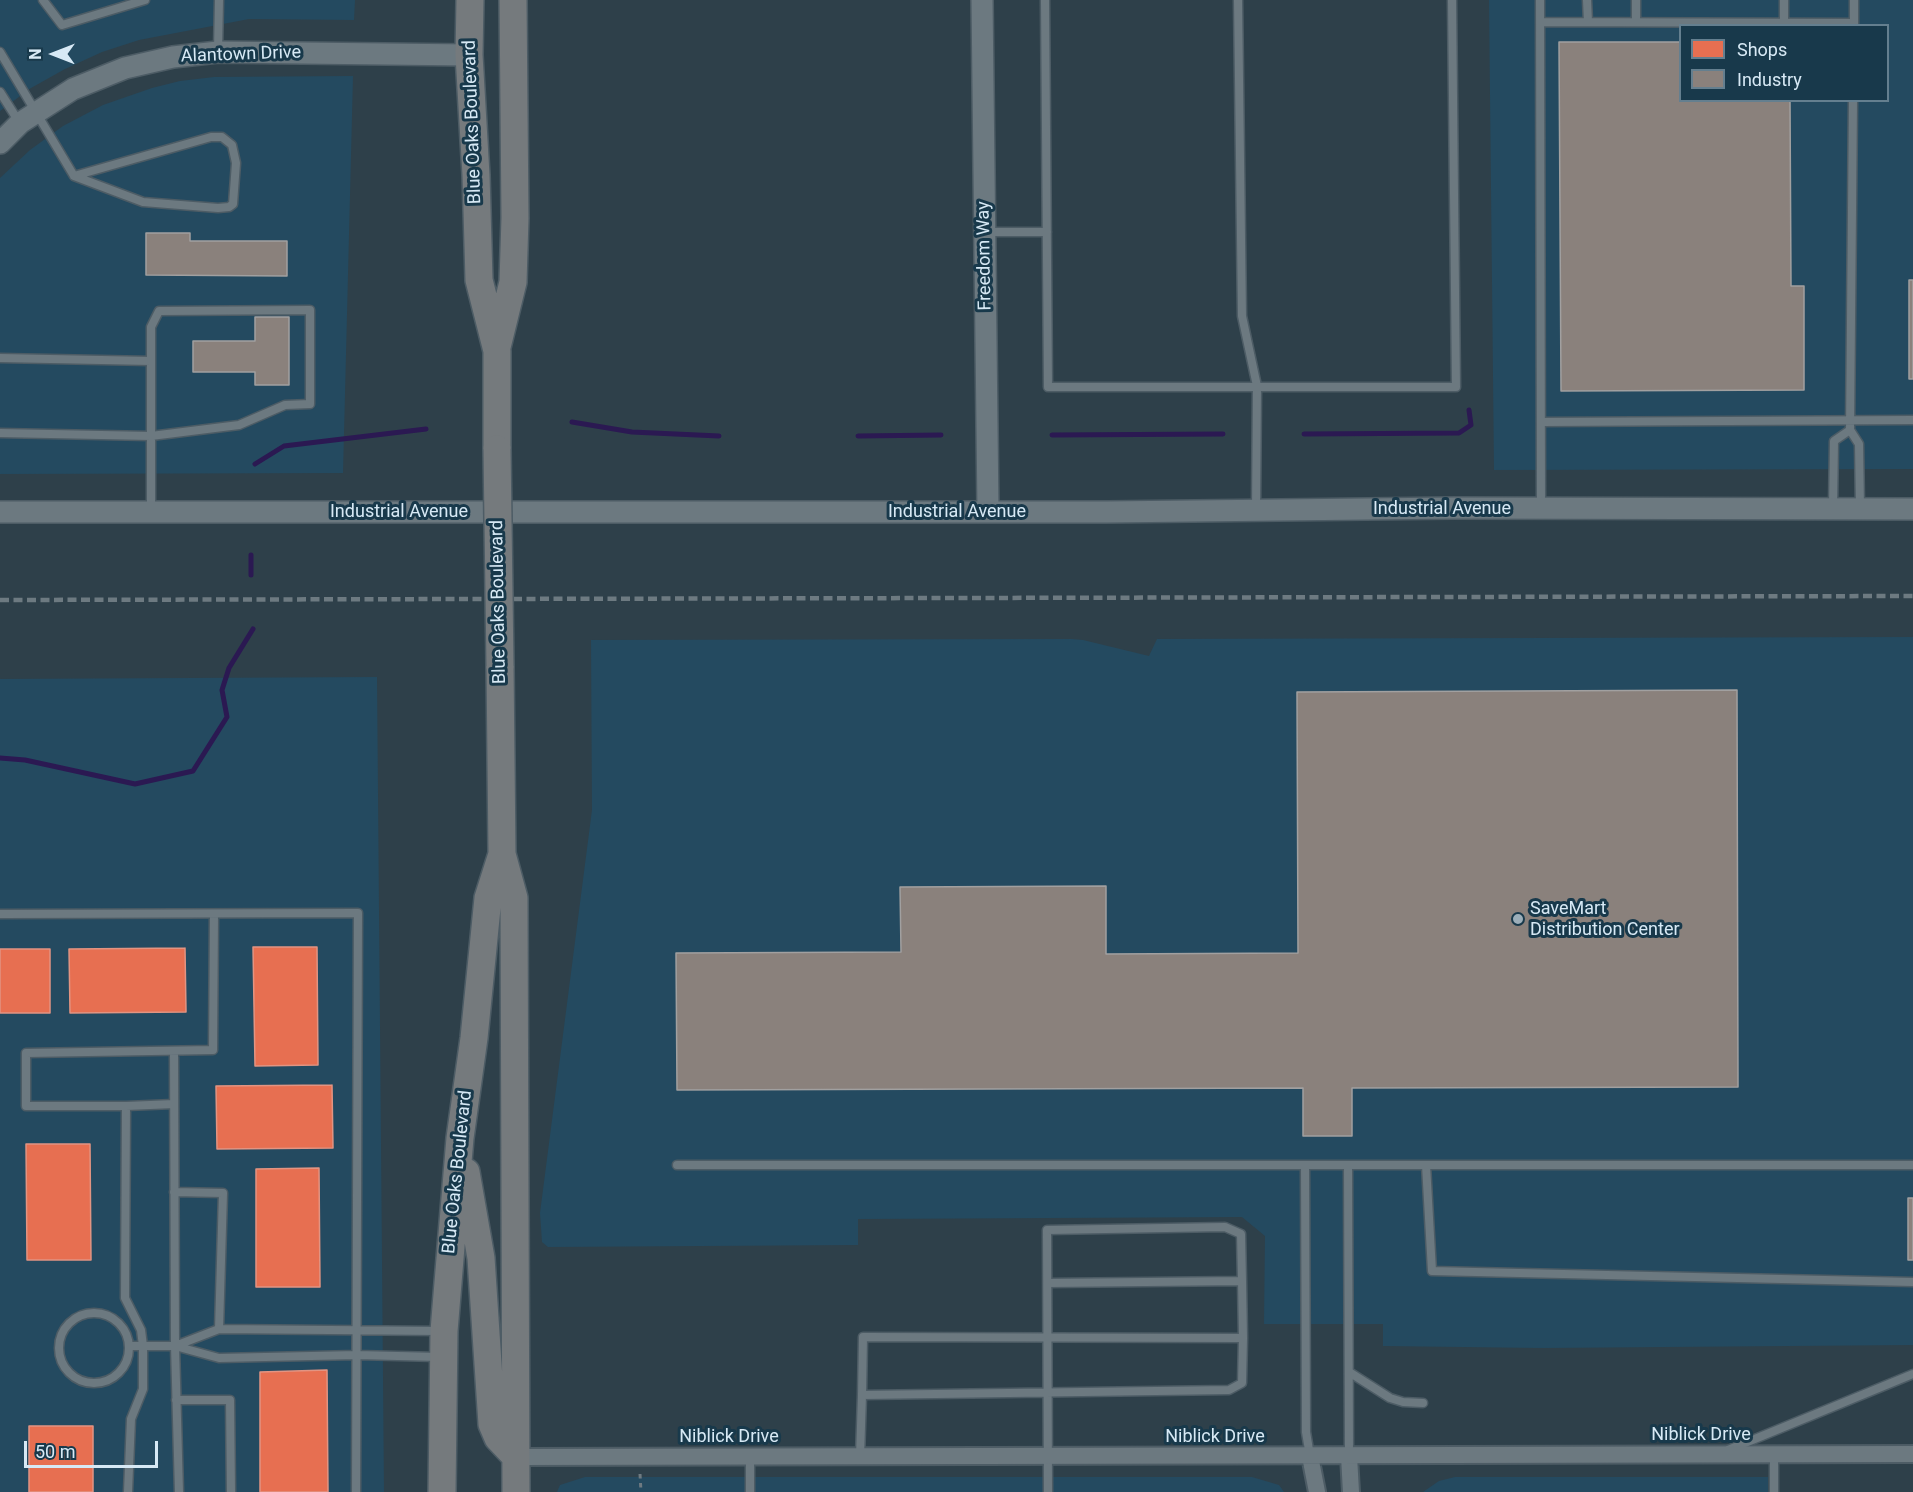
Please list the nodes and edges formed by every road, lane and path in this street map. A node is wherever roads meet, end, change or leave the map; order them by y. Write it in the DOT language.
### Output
graph roads {
  1 [pos="43,0"];
  2 [pos="145,0"];
  3 [pos="219,0"];
  4 [pos="470,0"];
  5 [pos="513,0"];
  6 [pos="982,0"];
  7 [pos="1045,0"];
  8 [pos="1238,0"];
  9 [pos="1452,0"];
  10 [pos="1540,0"];
  11 [pos="1587,0"];
  12 [pos="1636,0"];
  13 [pos="1784,0"];
  14 [pos="1854,0"];
  15 [pos="1541,22"];
  16 [pos="1588,22"];
  17 [pos="1636,22"];
  18 [pos="1784,23"];
  19 [pos="1854,24"];
  20 [pos="0,52"];
  21 [pos="218,52"];
  22 [pos="469,55"];
  23 [pos="0,92"];
  24 [pos="1853,102"];
  25 [pos="28,118"];
  26 [pos="0,143"];
  27 [pos="74,177"];
  28 [pos="985,232"];
  29 [pos="1047,232"];
  30 [pos="496,351"];
  31 [pos="0,358"];
  32 [pos="151,361"];
  33 [pos="1257,386"];
  34 [pos="1851,420"];
  35 [pos="1913,420"];
  36 [pos="1541,422"];
  37 [pos="1850,430"];
  38 [pos="0,433"];
  39 [pos="151,436"];
  40 [pos="1833,508"];
  41 [pos="1860,508"];
  42 [pos="1541,509"];
  43 [pos="1913,509"];
  44 [pos="1256,510"];
  45 [pos="988,511"];
  46 [pos="0,512"];
  47 [pos="151,512"];
  48 [pos="502,854"];
  49 [pos="0,914"];
  50 [pos="213,914"];
  51 [pos="174,1051"];
  52 [pos="174,1104"];
  53 [pos="126,1106"];
  54 [pos="460,1138"];
  55 [pos="677,1165"];
  56 [pos="1305,1165"];
  57 [pos="1348,1165"];
  58 [pos="1426,1165"];
  59 [pos="1913,1165"];
  60 [pos="174,1192"];
  61 [pos="1242,1281"];
  62 [pos="1913,1282"];
  63 [pos="1048,1283"];
  64 [pos="219,1329"];
  65 [pos="358,1330"];
  66 [pos="444,1330"];
  67 [pos="1047,1338"];
  68 [pos="1243,1338"];
  69 [pos="129,1346"];
  70 [pos="143,1346"];
  71 [pos="175,1346"];
  72 [pos="357,1355"];
  73 [pos="443,1357"];
  74 [pos="1349,1372"];
  75 [pos="1913,1374"];
  76 [pos="1048,1391"];
  77 [pos="862,1395"];
  78 [pos="176,1400"];
  79 [pos="1423,1403"];
  80 [pos="1718,1454"];
  81 [pos="1913,1454"];
  82 [pos="1774,1455"];
  83 [pos="1048,1456"];
  84 [pos="1310,1456"];
  85 [pos="1349,1456"];
  86 [pos="516,1457"];
  87 [pos="750,1457"];
  88 [pos="860,1457"];
  89 [pos="128,1492"];
  90 [pos="179,1492"];
  91 [pos="231,1492"];
  92 [pos="356,1492"];
  93 [pos="442,1492"];
  94 [pos="516,1492"];
  95 [pos="750,1492"];
  96 [pos="1048,1492"];
  97 [pos="1317,1492"];
  98 [pos="1351,1492"];
  99 [pos="1774,1492"];
  1 -- 2 [label="lane"];
  3 -- 21 [label="lane"];
  4 -- 22 [label="main road, Blue Oaks Boulevard"];
  5 -- 30 [label="main road, Blue Oaks Boulevard"];
  6 -- 28 [label="street, Freedom Way"];
  7 -- 29 [label="lane"];
  8 -- 33 [label="lane"];
  9 -- 33 [label="lane"];
  10 -- 15 [label="lane"];
  11 -- 16 [label="lane"];
  12 -- 17 [label="lane"];
  13 -- 18 [label="lane"];
  14 -- 19 [label="lane"];
  15 -- 16 [label="lane"];
  15 -- 36 [label="lane"];
  16 -- 17 [label="lane"];
  17 -- 18 [label="lane"];
  18 -- 19 [label="lane"];
  20 -- 25 [label="lane"];
  21 -- 22 [label="street, Alantown Drive"];
  21 -- 25 [label="street, Alantown Drive"];
  22 -- 30 [label="main road, Blue Oaks Boulevard"];
  23 -- 25 [label="lane"];
  24 -- 34 [label="lane"];
  25 -- 26 [label="street, Alantown Drive"];
  25 -- 27 [label="lane"];
  27 -- 27 [label="lane"];
  28 -- 29 [label="lane"];
  28 -- 45 [label="street, Freedom Way"];
  29 -- 33 [label="lane"];
  30 -- 48 [label="main road, Blue Oaks Boulevard, bridge"];
  31 -- 32 [label="lane"];
  32 -- 39 [label="lane"];
  32 -- 39 [label="lane"];
  33 -- 44 [label="lane"];
  34 -- 35 [label="lane"];
  34 -- 36 [label="lane"];
  34 -- 37 [label="lane"];
  36 -- 42 [label="lane"];
  37 -- 40 [label="lane"];
  37 -- 41 [label="lane"];
  38 -- 39 [label="lane"];
  39 -- 47 [label="lane"];
  40 -- 41 [label="street, Industrial Avenue"];
  40 -- 42 [label="street, Industrial Avenue"];
  41 -- 43 [label="street, Industrial Avenue"];
  42 -- 44 [label="street, Industrial Avenue"];
  44 -- 45 [label="street, Industrial Avenue"];
  45 -- 47 [label="street, Industrial Avenue"];
  46 -- 47 [label="street, Industrial Avenue"];
  48 -- 54 [label="main road, Blue Oaks Boulevard"];
  48 -- 86 [label="main road, Blue Oaks Boulevard"];
  49 -- 50 [label="lane"];
  50 -- 51 [label="lane"];
  50 -- 65 [label="lane"];
  51 -- 52 [label="lane"];
  51 -- 53 [label="lane"];
  52 -- 53 [label="lane"];
  52 -- 60 [label="lane"];
  53 -- 70 [label="lane"];
  54 -- 66 [label="main road, Blue Oaks Boulevard"];
  54 -- 86 [label="main road"];
  55 -- 56 [label="lane"];
  56 -- 57 [label="lane"];
  56 -- 84 [label="lane"];
  57 -- 58 [label="lane"];
  57 -- 74 [label="lane"];
  58 -- 59 [label="lane"];
  58 -- 62 [label="lane"];
  60 -- 64 [label="lane"];
  60 -- 71 [label="lane"];
  61 -- 63 [label="lane"];
  61 -- 63 [label="lane"];
  61 -- 68 [label="lane"];
  63 -- 67 [label="lane"];
  64 -- 65 [label="lane"];
  64 -- 71 [label="lane"];
  65 -- 66 [label="lane"];
  65 -- 72 [label="lane"];
  66 -- 73 [label="main road, Blue Oaks Boulevard"];
  67 -- 68 [label="lane"];
  67 -- 76 [label="lane"];
  67 -- 77 [label="lane"];
  68 -- 76 [label="lane"];
  69 -- 69 [label="lane"];
  69 -- 70 [label="lane"];
  70 -- 71 [label="lane"];
  70 -- 89 [label="lane"];
  71 -- 72 [label="lane"];
  71 -- 78 [label="lane"];
  72 -- 73 [label="lane"];
  72 -- 92 [label="lane"];
  73 -- 93 [label="main road, Blue Oaks Boulevard"];
  74 -- 79 [label="lane"];
  74 -- 85 [label="lane"];
  75 -- 80 [label="lane"];
  76 -- 77 [label="lane"];
  76 -- 83 [label="lane"];
  77 -- 88 [label="lane"];
  78 -- 90 [label="lane"];
  78 -- 91 [label="lane"];
  80 -- 82 [label="street, Niblick Drive"];
  80 -- 85 [label="street, Niblick Drive"];
  81 -- 82 [label="street, Niblick Drive"];
  82 -- 99 [label="lane"];
  83 -- 84 [label="street, Niblick Drive"];
  83 -- 88 [label="street, Niblick Drive"];
  83 -- 96 [label="lane"];
  84 -- 85 [label="street, Niblick Drive"];
  84 -- 97 [label="street"];
  85 -- 98 [label="street"];
  86 -- 87 [label="street, Niblick Drive"];
  86 -- 94 [label="main road, Blue Oaks Boulevard"];
  87 -- 88 [label="street, Niblick Drive"];
  87 -- 95 [label="lane"];
}
